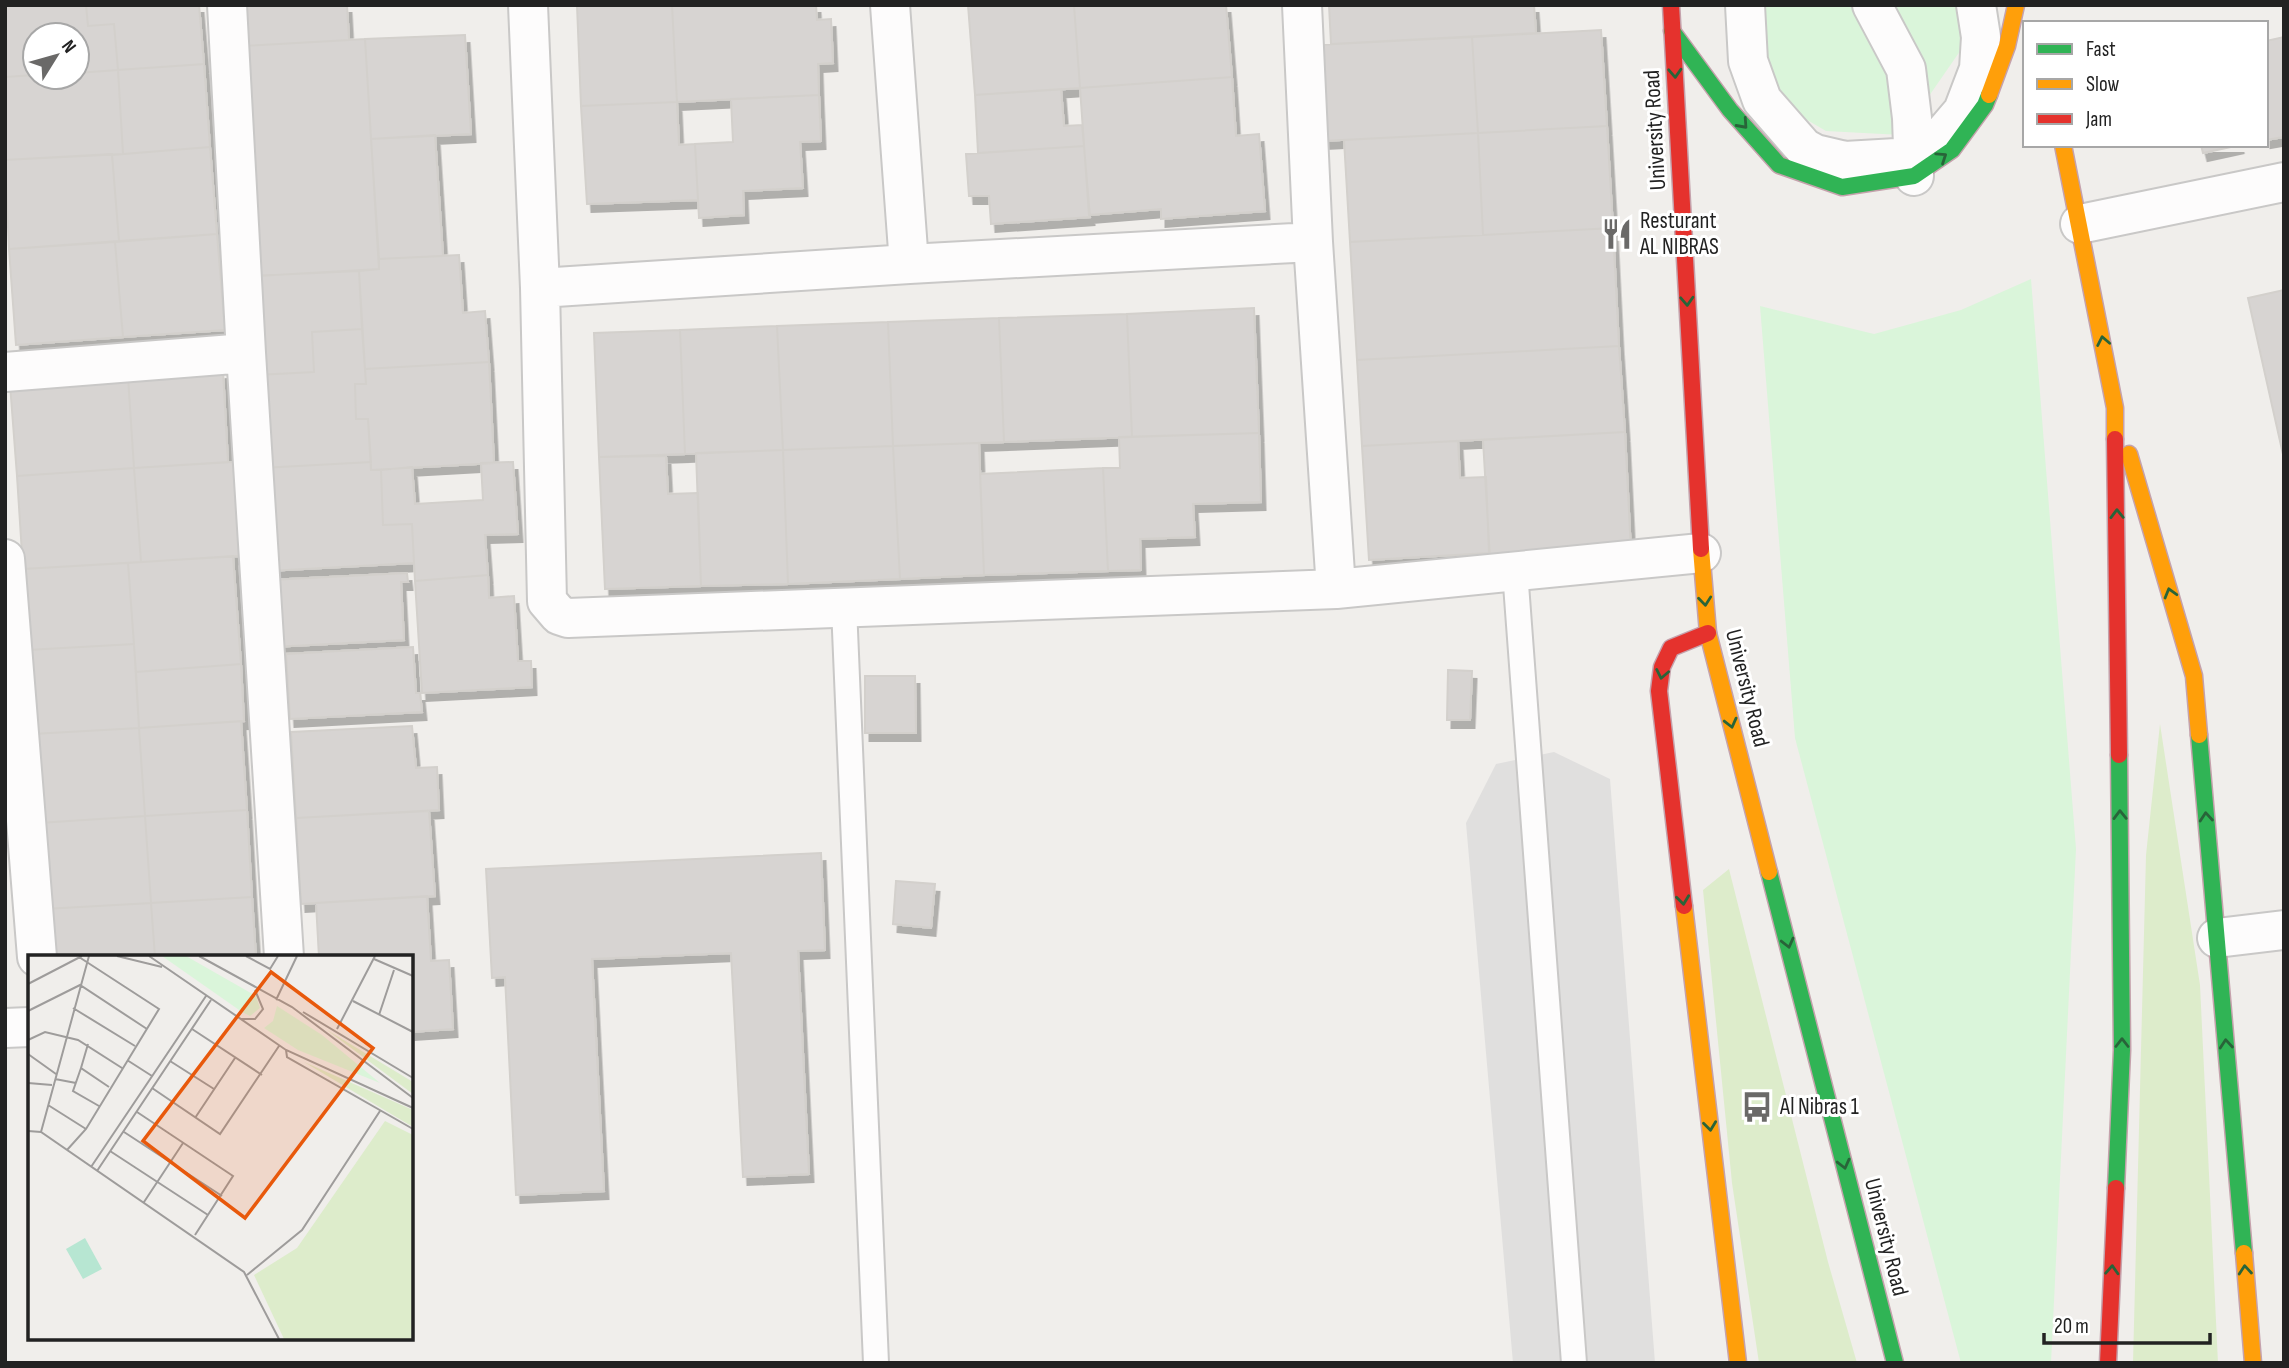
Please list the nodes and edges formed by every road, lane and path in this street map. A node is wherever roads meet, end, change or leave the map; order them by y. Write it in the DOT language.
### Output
graph roads {
  1 [pos="227,5"];
  2 [pos="528,5"];
  3 [pos="890,5"];
  4 [pos="1302,5"];
  5 [pos="1671,5"];
  6 [pos="1745,5"];
  7 [pos="1872,5"];
  8 [pos="1976,5"];
  9 [pos="2016,5"];
  10 [pos="1672,31"];
  11 [pos="2063,147"];
  12 [pos="1914,166"];
  13 [pos="2284,182"];
  14 [pos="2080,224"];
  15 [pos="1313,243"];
  16 [pos="909,264"];
  17 [pos="540,288"];
  18 [pos="246,353"];
  19 [pos="5,372"];
  20 [pos="2115,408"];
  21 [pos="1700,553"];
  22 [pos="5,559"];
  23 [pos="1515,571"];
  24 [pos="1336,589"];
  25 [pos="844,607"];
  26 [pos="1708,633"];
  27 [pos="2284,930"];
  28 [pos="2217,938"];
  29 [pos="37,955"];
  30 [pos="284,955"];
  31 [pos="5,1027"];
  32 [pos="28,1027"];
  33 [pos="876,1363"];
  34 [pos="1574,1363"];
  35 [pos="1738,1363"];
  36 [pos="1895,1363"];
  37 [pos="2108,1363"];
  38 [pos="2253,1363"];
  1 -- 18 [label="street"];
  2 -- 17 [label="street"];
  3 -- 16 [label="street"];
  4 -- 15 [label="street"];
  5 -- 10 [label="highway, University Road"];
  6 -- 12 [label="street"];
  7 -- 12 [label="street"];
  8 -- 12 [label="street"];
  12 -- 9 [label="highway, one-way"];
  10 -- 12 [label="highway, one-way"];
  10 -- 21 [label="highway, University Road, one-way"];
  11 -- 14 [label="highway"];
  13 -- 14 [label="street"];
  20 -- 14 [label="highway, one-way"];
  15 -- 16 [label="street"];
  15 -- 24 [label="street"];
  16 -- 17 [label="street"];
  17 -- 25 [label="street"];
  18 -- 19 [label="street"];
  18 -- 30 [label="street"];
  28 -- 20 [label="highway, one-way"];
  37 -- 20 [label="highway, one-way"];
  21 -- 23 [label="street"];
  21 -- 26 [label="highway, University Road, one-way"];
  22 -- 29 [label="street"];
  23 -- 24 [label="street"];
  23 -- 34 [label="lane"];
  24 -- 25 [label="street"];
  25 -- 33 [label="lane"];
  26 -- 35 [label="highway, one-way"];
  26 -- 36 [label="highway, University Road, one-way"];
  27 -- 28 [label="street"];
  38 -- 28 [label="highway, one-way"];
  31 -- 32 [label="street"];
}
